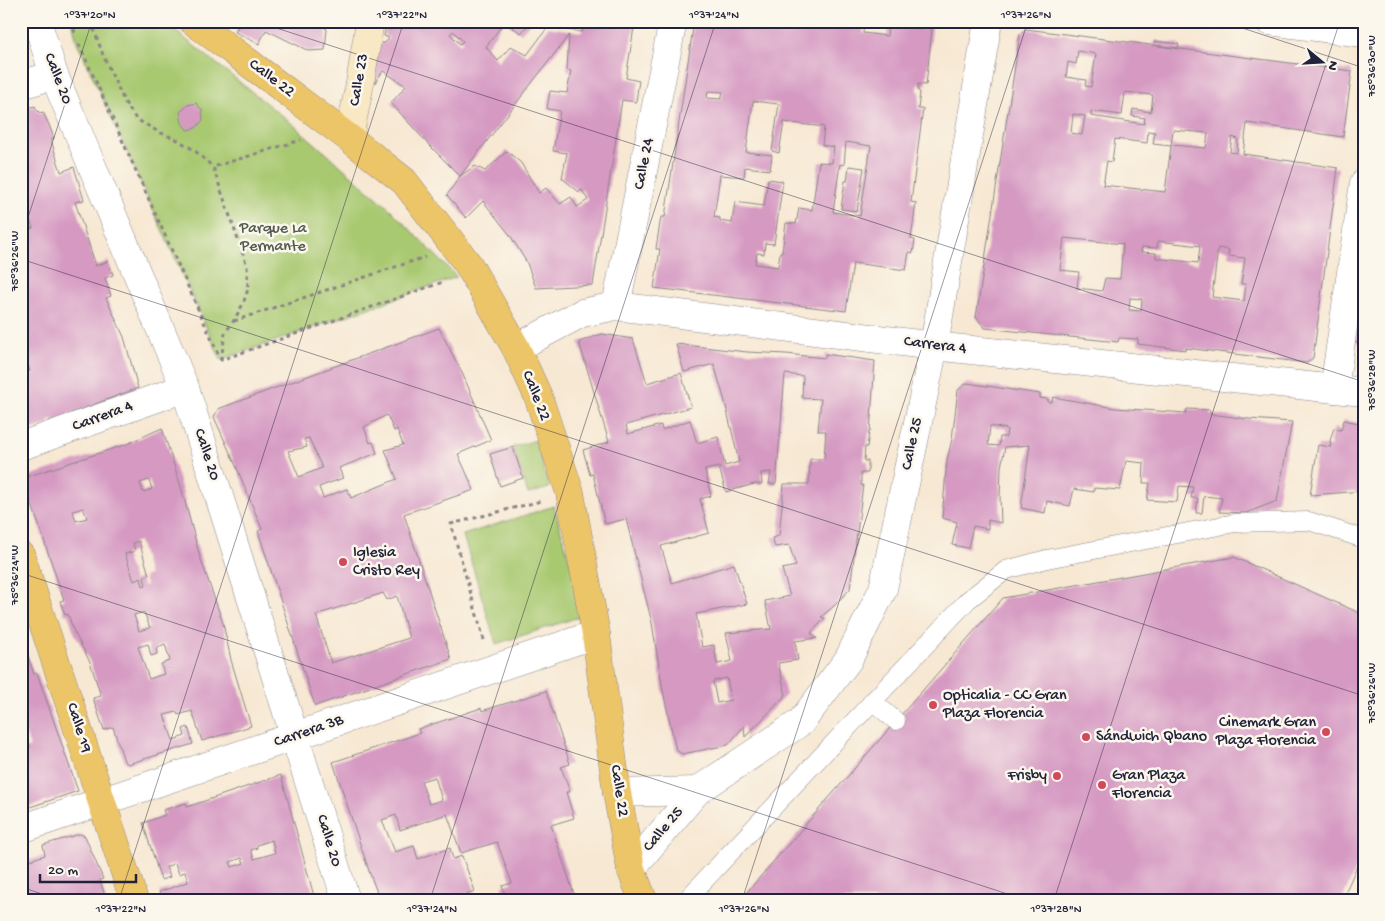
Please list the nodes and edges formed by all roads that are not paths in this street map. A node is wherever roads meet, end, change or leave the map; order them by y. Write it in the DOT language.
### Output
graph roads {
  1 [pos="37,21"];
  2 [pos="193,21"];
  3 [pos="370,21"];
  4 [pos="673,21"];
  5 [pos="988,21"];
  6 [pos="1269,21"];
  7 [pos="1364,33"];
  8 [pos="54,75"];
  9 [pos="21,85"];
  10 [pos="349,138"];
  11 [pos="1364,183"];
  12 [pos="616,306"];
  13 [pos="934,346"];
  14 [pos="516,348"];
  15 [pos="185,388"];
  16 [pos="1334,390"];
  17 [pos="1364,392"];
  18 [pos="21,446"];
  19 [pos="1364,539"];
  20 [pos="21,556"];
  21 [pos="596,634"];
  22 [pos="872,701"];
  23 [pos="896,721"];
  24 [pos="295,736"];
  25 [pos="698,791"];
  26 [pos="617,793"];
  27 [pos="103,801"];
  28 [pos="21,829"];
  29 [pos="631,869"];
  30 [pos="134,900"];
  31 [pos="346,900"];
  32 [pos="643,900"];
  33 [pos="686,900"];
  1 -- 8 [label="street, Calle 20"];
  2 -- 10 [label="main road, Calle 22"];
  3 -- 10 [label="street, Calle 23"];
  4 -- 12 [label="street, Calle 24"];
  5 -- 13 [label="street, Calle 25"];
  6 -- 7 [label="street"];
  8 -- 9 [label="street"];
  8 -- 15 [label="street, Calle 20"];
  10 -- 14 [label="main road, Calle 22"];
  11 -- 16 [label="street"];
  12 -- 13 [label="street, Carrera 4"];
  12 -- 14 [label="street, Carrera 4"];
  13 -- 16 [label="street, Carrera 4"];
  13 -- 25 [label="street, Calle 25"];
  14 -- 21 [label="main road, Calle 22"];
  15 -- 18 [label="street, Carrera 4"];
  15 -- 24 [label="street, Calle 20"];
  16 -- 17 [label="street, Carrera 4"];
  19 -- 22 [label="lane"];
  20 -- 27 [label="main road, Calle 19"];
  21 -- 24 [label="street, Carrera 3B"];
  21 -- 26 [label="main road, Calle 22"];
  22 -- 23 [label="lane"];
  22 -- 33 [label="lane"];
  24 -- 27 [label="street, Carrera 3B"];
  24 -- 31 [label="street, Calle 20"];
  25 -- 26 [label="street, Calle 25"];
  25 -- 29 [label="street, Calle 25"];
  26 -- 29 [label="main road, Calle 22"];
  27 -- 28 [label="street, Carrera 3B"];
  27 -- 30 [label="main road, Calle 19"];
  29 -- 32 [label="main road, Calle 22"];
}
